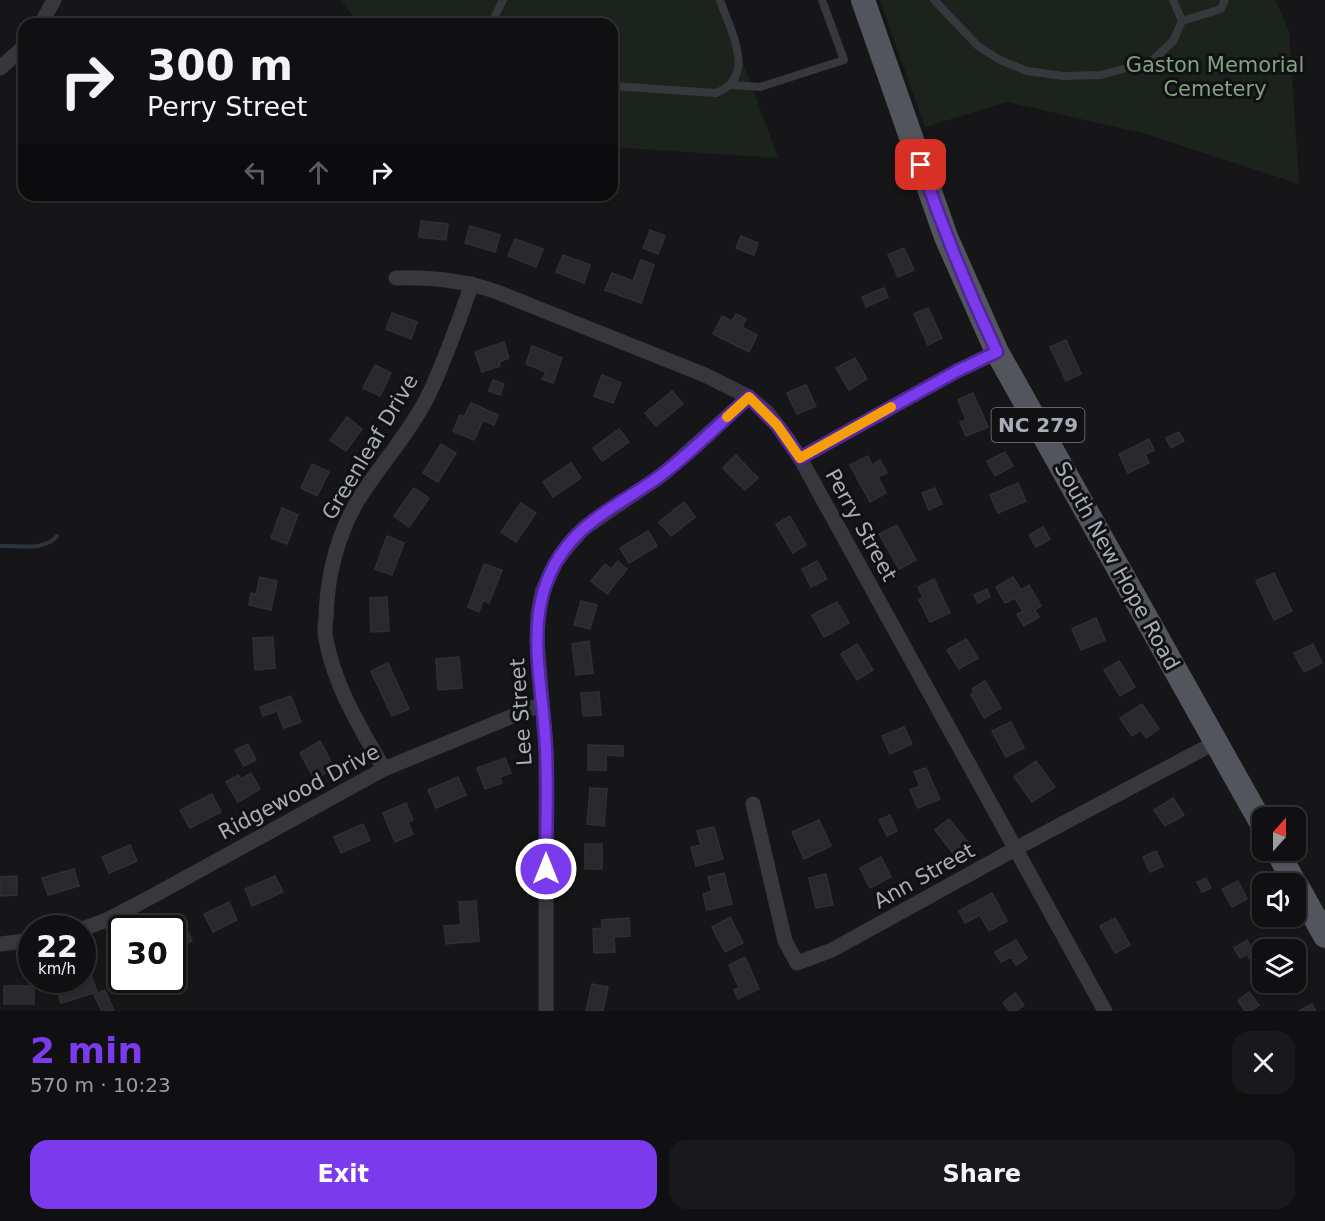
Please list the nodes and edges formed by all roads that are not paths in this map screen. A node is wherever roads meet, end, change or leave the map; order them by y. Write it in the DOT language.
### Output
graph roads {
  1 [pos="54,0"];
  2 [pos="503,0"];
  3 [pos="720,0"];
  4 [pos="822,0"];
  5 [pos="863,0"];
  6 [pos="934,0"];
  7 [pos="1173,0"];
  8 [pos="1225,0"];
  9 [pos="44,18"];
  10 [pos="494,18"];
  11 [pos="1182,21"];
  12 [pos="18,52"];
  13 [pos="0,68"];
  14 [pos="732,85"];
  15 [pos="618,86"];
  16 [pos="396,278"];
  17 [pos="472,284"];
  18 [pos="997,352"];
  19 [pos="749,397"];
  20 [pos="800,458"];
  21 [pos="542,704"];
  22 [pos="1216,742"];
  23 [pos="384,769"];
  24 [pos="753,804"];
  25 [pos="1252,807"];
  26 [pos="1015,849"];
  27 [pos="1306,902"];
  28 [pos="96,924"];
  29 [pos="1325,936"];
  30 [pos="18,942"];
  31 [pos="0,944"];
  32 [pos="546,1011"];
  33 [pos="1105,1011"];
  1 -- 9 [label="street"];
  2 -- 10 [label="lane"];
  3 -- 14 [label="lane"];
  4 -- 14 [label="lane"];
  5 -- 18 [label="main road, South New Hope Road / NC 279"];
  6 -- 11 [label="lane"];
  7 -- 11 [label="lane"];
  8 -- 11 [label="lane"];
  12 -- 13 [label="street"];
  14 -- 15 [label="lane"];
  16 -- 17 [label="street, Perry Street"];
  17 -- 19 [label="street, Perry Street"];
  17 -- 23 [label="street, Greenleaf Drive"];
  18 -- 20 [label="street"];
  18 -- 22 [label="main road, South New Hope Road / NC 279"];
  19 -- 20 [label="street, Perry Street"];
  19 -- 21 [label="street, Lee Street"];
  20 -- 26 [label="street, Perry Street"];
  21 -- 23 [label="street, Ridgewood Drive"];
  21 -- 32 [label="street, Lee Street"];
  22 -- 25 [label="main road, South New Hope Road / NC 279"];
  22 -- 26 [label="street, Ann Street"];
  23 -- 28 [label="street, Ridgewood Drive"];
  24 -- 26 [label="street, Ann Street"];
  26 -- 33 [label="street, Perry Street"];
  27 -- 29 [label="main road"];
  30 -- 31 [label="street"];
}
